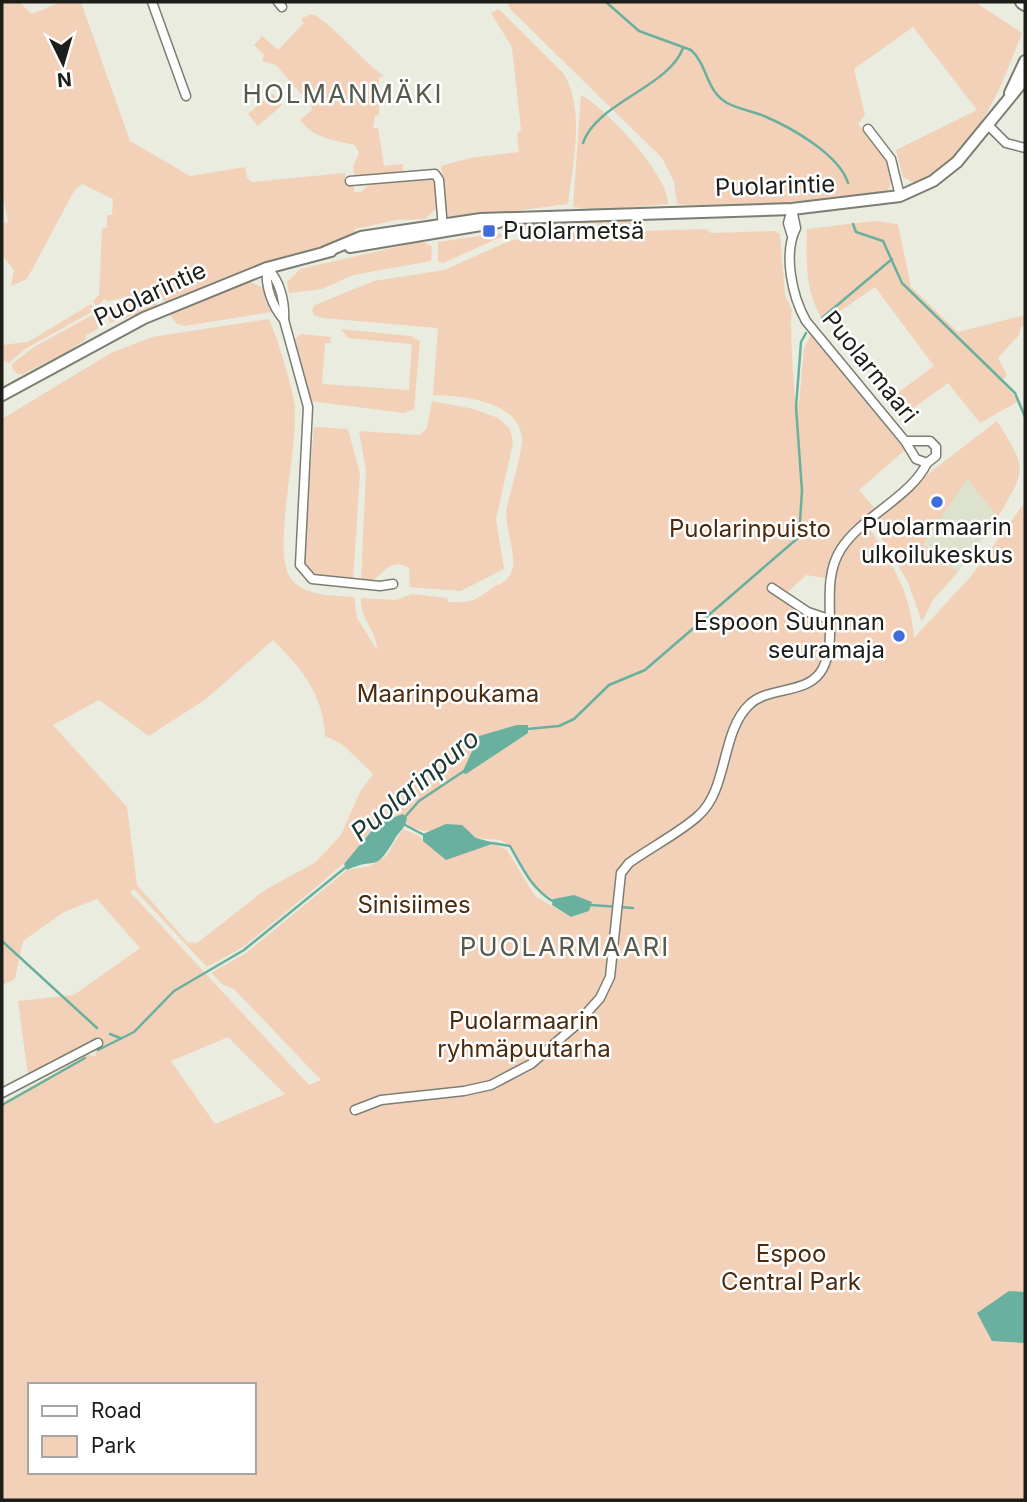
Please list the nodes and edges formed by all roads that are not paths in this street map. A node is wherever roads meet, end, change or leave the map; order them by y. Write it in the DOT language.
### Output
graph roads {
  1 [pos="152,2"];
  2 [pos="1025,61"];
  3 [pos="1025,79"];
  4 [pos="186,96"];
  5 [pos="1004,108"];
  6 [pos="989,126"];
  7 [pos="868,129"];
  8 [pos="1025,148"];
  9 [pos="350,181"];
  10 [pos="900,196"];
  11 [pos="792,208"];
  12 [pos="443,227"];
  13 [pos="267,268"];
  14 [pos="3,390"];
  15 [pos="905,441"];
  16 [pos="927,463"];
  17 [pos="393,584"];
  18 [pos="772,588"];
  19 [pos="829,619"];
  20 [pos="99,1043"];
  21 [pos="2,1093"];
  22 [pos="355,1110"];
  1 -- 4 [label="street"];
  2 -- 5 [label="main road, Puolarintie"];
  3 -- 5 [label="main road, Puolarintie"];
  5 -- 6 [label="main road, Puolarintie"];
  6 -- 8 [label="street"];
  6 -- 10 [label="main road, Puolarintie"];
  7 -- 10 [label="street"];
  9 -- 12 [label="street"];
  10 -- 11 [label="main road, Puolarintie"];
  11 -- 12 [label="main road, Puolarintie"];
  11 -- 15 [label="street, Puolarmaari"];
  12 -- 13 [label="main road, Puolarintie"];
  13 -- 14 [label="main road, Puolarintie"];
  13 -- 17 [label="street"];
  15 -- 16 [label="street, Puolarmaari"];
  15 -- 16 [label="street, Puolarmaari"];
  16 -- 19 [label="street"];
  18 -- 19 [label="street"];
  19 -- 22 [label="street"];
  20 -- 21 [label="street"];
}
